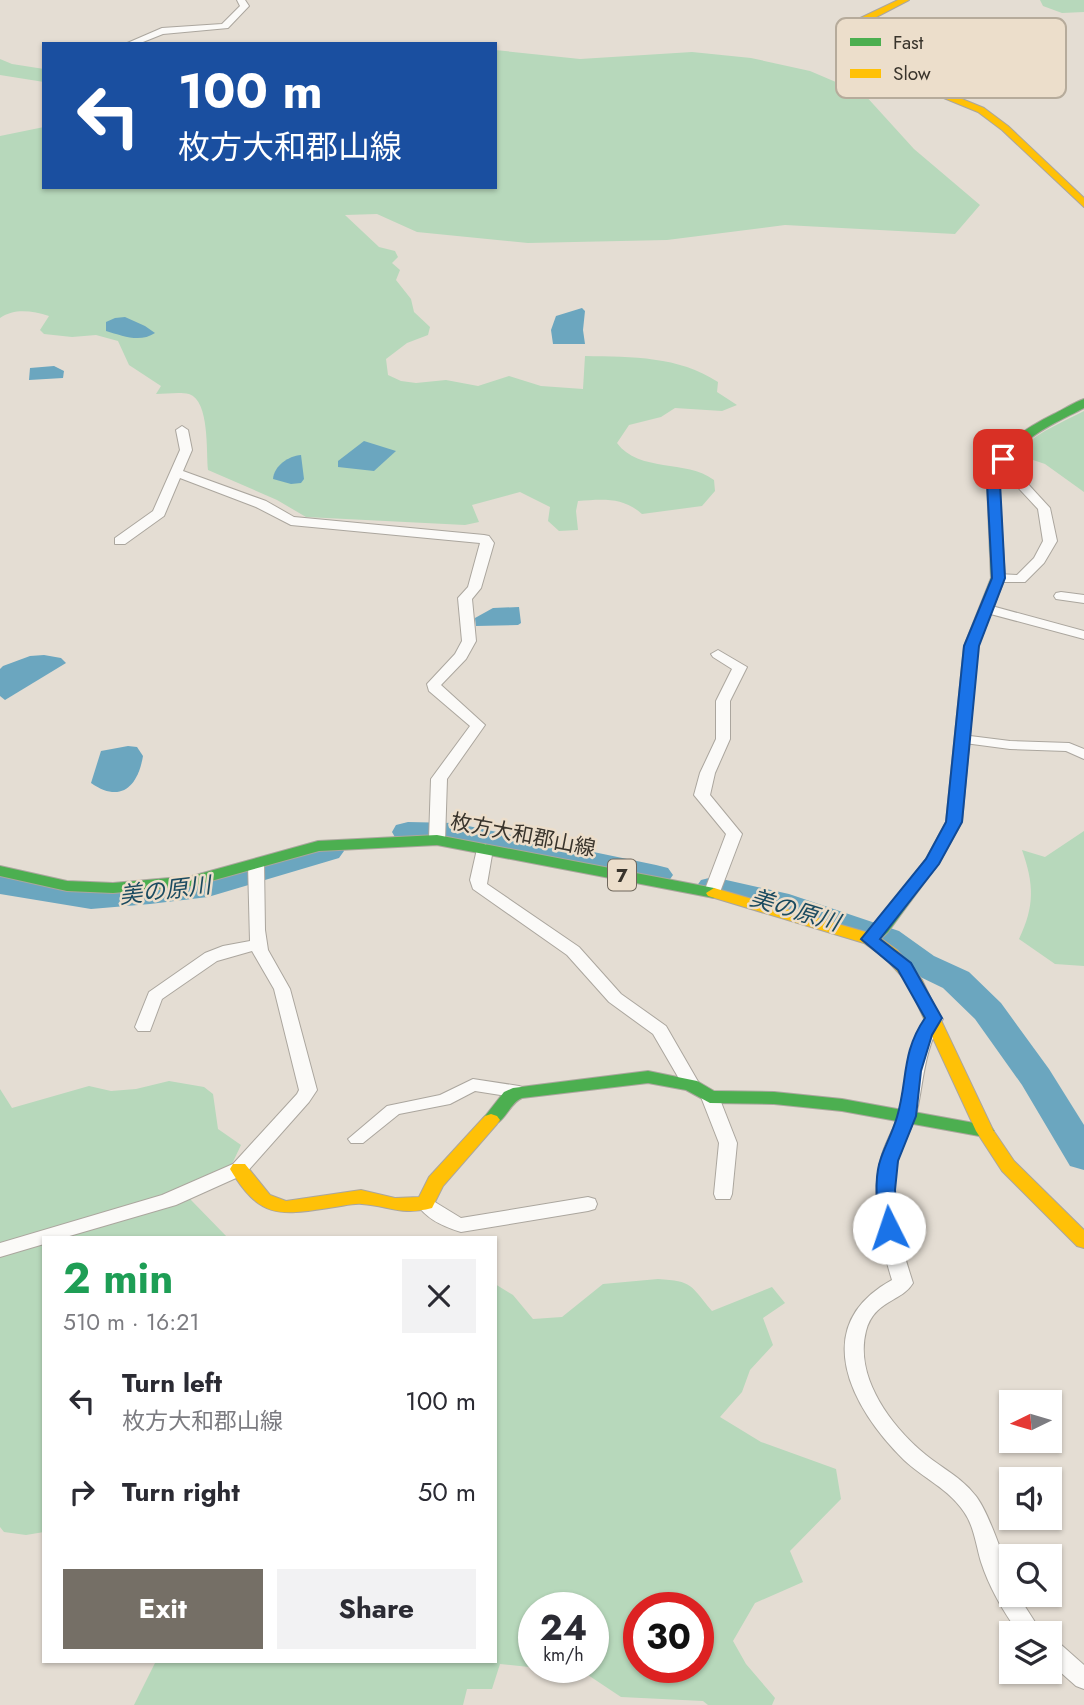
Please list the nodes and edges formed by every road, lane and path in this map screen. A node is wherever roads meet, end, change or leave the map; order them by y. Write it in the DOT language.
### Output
graph roads {
  1 [pos="241,0"];
  2 [pos="905,0"];
  3 [pos="868,18"];
  4 [pos="132,42"];
  5 [pos="952,98"];
  6 [pos="1084,204"];
  7 [pos="1084,403"];
  8 [pos="182,430"];
  9 [pos="1000,462"];
  10 [pos="177,473"];
  11 [pos="120,541"];
  12 [pos="998,578"];
  13 [pos="1061,596"];
  14 [pos="1084,599"];
  15 [pos="988,609"];
  16 [pos="1084,635"];
  17 [pos="718,654"];
  18 [pos="962,739"];
  19 [pos="1084,755"];
  20 [pos="437,840"];
  21 [pos="485,849"];
  22 [pos="256,864"];
  23 [pos="0,872"];
  24 [pos="712,892"];
  25 [pos="876,934"];
  26 [pos="259,945"];
  27 [pos="934,1018"];
  28 [pos="144,1027"];
  29 [pos="691,1085"];
  30 [pos="519,1091"];
  31 [pos="710,1097"];
  32 [pos="907,1116"];
  33 [pos="985,1131"];
  34 [pos="357,1139"];
  35 [pos="239,1169"];
  36 [pos="723,1194"];
  37 [pos="425,1203"];
  38 [pos="588,1204"];
  39 [pos="47,1236"];
  40 [pos="42,1238"];
  41 [pos="1084,1241"];
  42 [pos="0,1250"];
  43 [pos="1022,1621"];
  44 [pos="1062,1660"];
  45 [pos="1084,1679"];
  1 -- 4 [label="street"];
  2 -- 3 [label="main road"];
  5 -- 6 [label="main road"];
  7 -- 9 [label="main road"];
  8 -- 10 [label="street"];
  9 -- 12 [label="main road"];
  9 -- 12 [label="street"];
  10 -- 11 [label="street"];
  10 -- 20 [label="street"];
  12 -- 15 [label="main road"];
  13 -- 14 [label="street"];
  15 -- 16 [label="street"];
  15 -- 18 [label="main road"];
  17 -- 24 [label="street"];
  18 -- 19 [label="street"];
  18 -- 25 [label="main road"];
  20 -- 21 [label="main road, 枚方大和郡山線 / 7"];
  20 -- 22 [label="main road, 枚方大和郡山線 / 7"];
  21 -- 24 [label="main road, 枚方大和郡山線 / 7"];
  21 -- 29 [label="street"];
  22 -- 23 [label="main road, 枚方大和郡山線 / 7"];
  22 -- 26 [label="street"];
  24 -- 25 [label="main road, 枚方大和郡山線 / 7"];
  25 -- 27 [label="main road, 枚方大和郡山線 / 7"];
  26 -- 28 [label="street"];
  26 -- 35 [label="street"];
  27 -- 32 [label="street"];
  27 -- 33 [label="main road, 枚方大和郡山線 / 7"];
  29 -- 30 [label="main road"];
  29 -- 31 [label="main road"];
  30 -- 34 [label="street"];
  30 -- 37 [label="main road"];
  31 -- 32 [label="main road"];
  31 -- 36 [label="street"];
  32 -- 33 [label="main road"];
  32 -- 43 [label="street"];
  33 -- 41 [label="main road, 枚方大和郡山線 / 7"];
  35 -- 37 [label="main road"];
  35 -- 39 [label="street"];
  37 -- 38 [label="street"];
  40 -- 42 [label="street"];
  44 -- 45 [label="street"];
}
